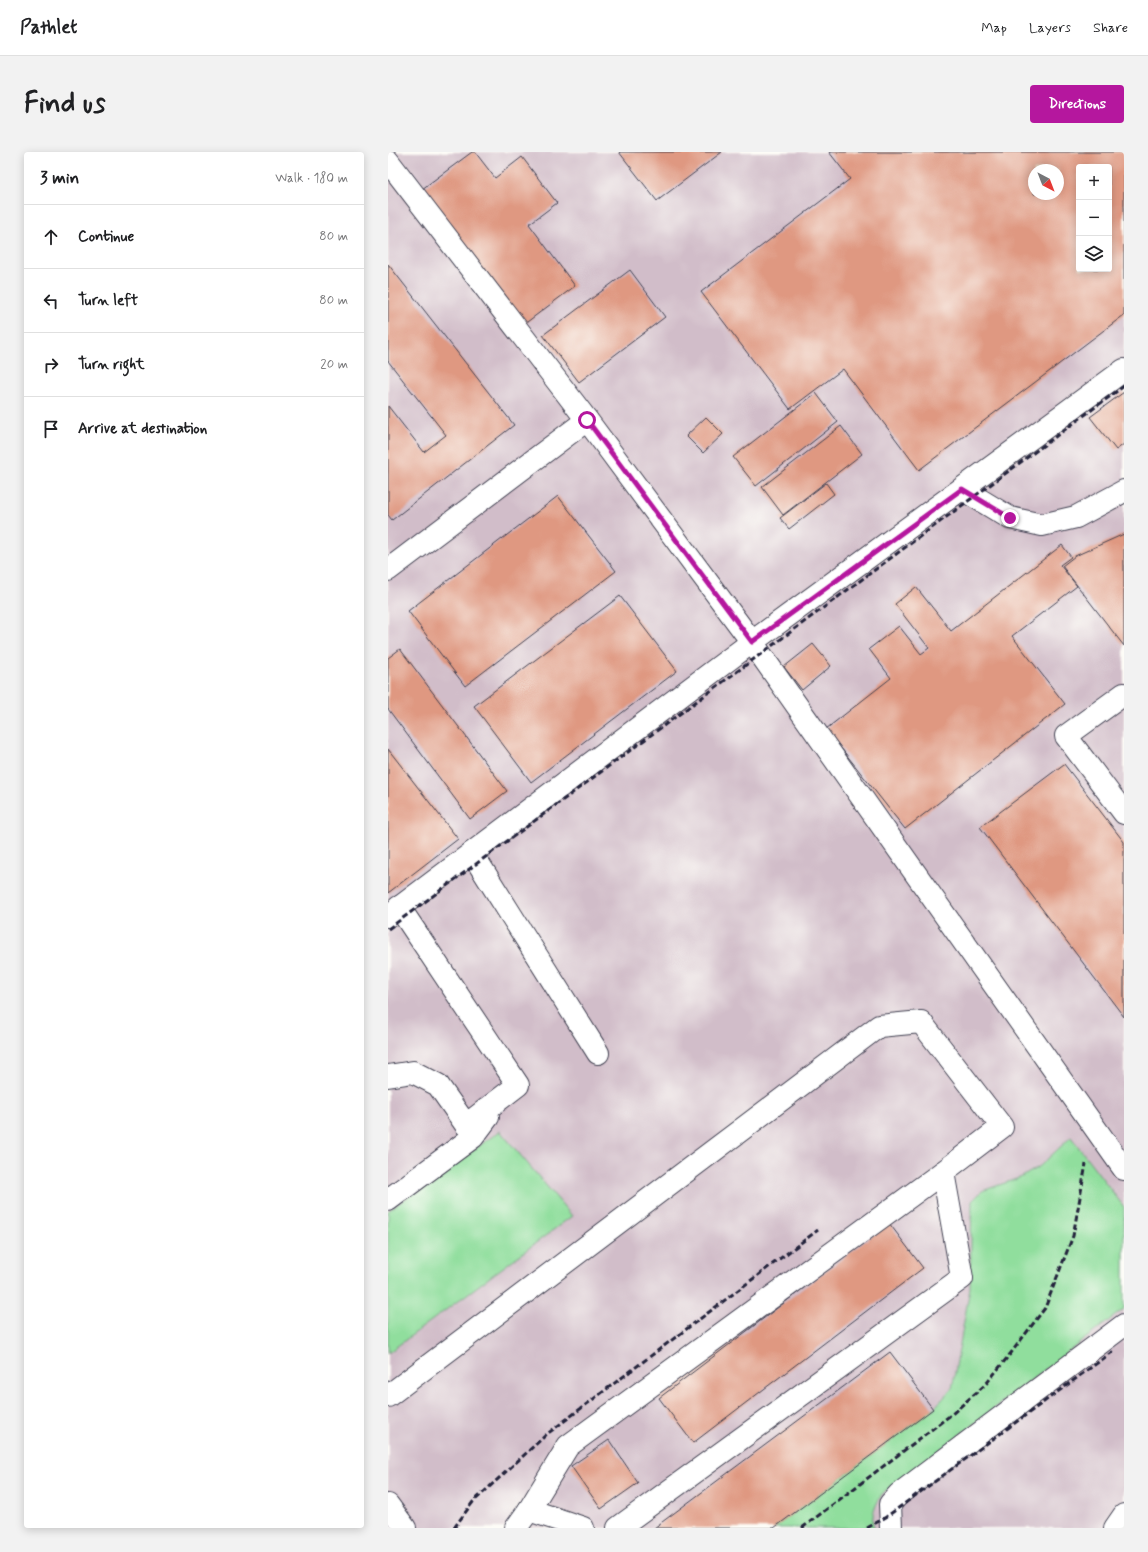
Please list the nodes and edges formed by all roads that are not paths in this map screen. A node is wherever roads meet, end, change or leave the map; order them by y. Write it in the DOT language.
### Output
graph roads {
  1 [pos="388,161"];
  2 [pos="1124,370"];
  3 [pos="587,420"];
  4 [pos="962,489"];
  5 [pos="1124,491"];
  6 [pos="388,570"];
  7 [pos="752,642"];
  8 [pos="1124,694"];
  9 [pos="1124,813"];
  10 [pos="472,853"];
  11 [pos="394,911"];
  12 [pos="598,1053"];
  13 [pos="388,1076"];
  14 [pos="500,1098"];
  15 [pos="1124,1169"];
  16 [pos="943,1172"];
  17 [pos="388,1200"];
  18 [pos="1124,1325"];
  19 [pos="388,1396"];
  20 [pos="388,1505"];
  21 [pos="529,1510"];
  22 [pos="1124,1515"];
  23 [pos="405,1528"];
  24 [pos="516,1528"];
  25 [pos="583,1528"];
  26 [pos="618,1528"];
  27 [pos="892,1528"];
  28 [pos="1115,1528"];
  1 -- 3 [label="lane"];
  2 -- 4 [label="lane"];
  3 -- 6 [label="lane"];
  3 -- 7 [label="lane"];
  4 -- 5 [label="lane"];
  4 -- 7 [label="lane"];
  7 -- 10 [label="lane"];
  7 -- 15 [label="lane"];
  8 -- 9 [label="lane"];
  10 -- 11 [label="lane"];
  10 -- 12 [label="lane"];
  11 -- 14 [label="lane"];
  13 -- 14 [label="lane"];
  14 -- 17 [label="lane"];
  16 -- 19 [label="lane"];
  16 -- 21 [label="lane"];
  16 -- 26 [label="lane"];
  18 -- 27 [label="lane"];
  20 -- 23 [label="lane"];
  21 -- 24 [label="lane"];
  21 -- 25 [label="lane"];
  22 -- 28 [label="lane"];
}
